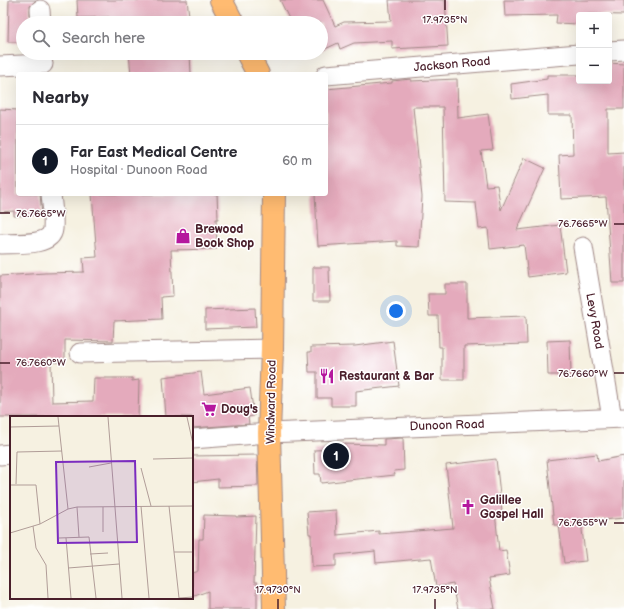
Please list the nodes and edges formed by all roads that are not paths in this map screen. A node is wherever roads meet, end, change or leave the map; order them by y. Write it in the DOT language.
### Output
graph roads {
  1 [pos="221,0"];
  2 [pos="229,16"];
  3 [pos="624,50"];
  4 [pos="612,51"];
  5 [pos="576,54"];
  6 [pos="251,60"];
  7 [pos="43,64"];
  8 [pos="0,66"];
  9 [pos="257,72"];
  10 [pos="328,75"];
  11 [pos="51,196"];
  12 [pos="274,196"];
  13 [pos="0,244"];
  14 [pos="583,247"];
  15 [pos="272,349"];
  16 [pos="80,353"];
  17 [pos="618,418"];
  18 [pos="270,432"];
  19 [pos="193,439"];
  20 [pos="10,454"];
  21 [pos="0,455"];
  22 [pos="274,609"];
  1 -- 2 [label="main road"];
  3 -- 4 [label="street"];
  5 -- 10 [label="street, Jackson Road"];
  6 -- 9 [label="main road"];
  7 -- 8 [label="street"];
  11 -- 13 [label="street"];
  12 -- 15 [label="main road, Windward Road"];
  14 -- 17 [label="street, Levy Road"];
  15 -- 16 [label="street"];
  15 -- 18 [label="main road, Windward Road"];
  17 -- 18 [label="street, Dunoon Road"];
  18 -- 19 [label="street, Dunoon Road"];
  18 -- 22 [label="main road, Windward Road"];
  20 -- 21 [label="street"];
}
